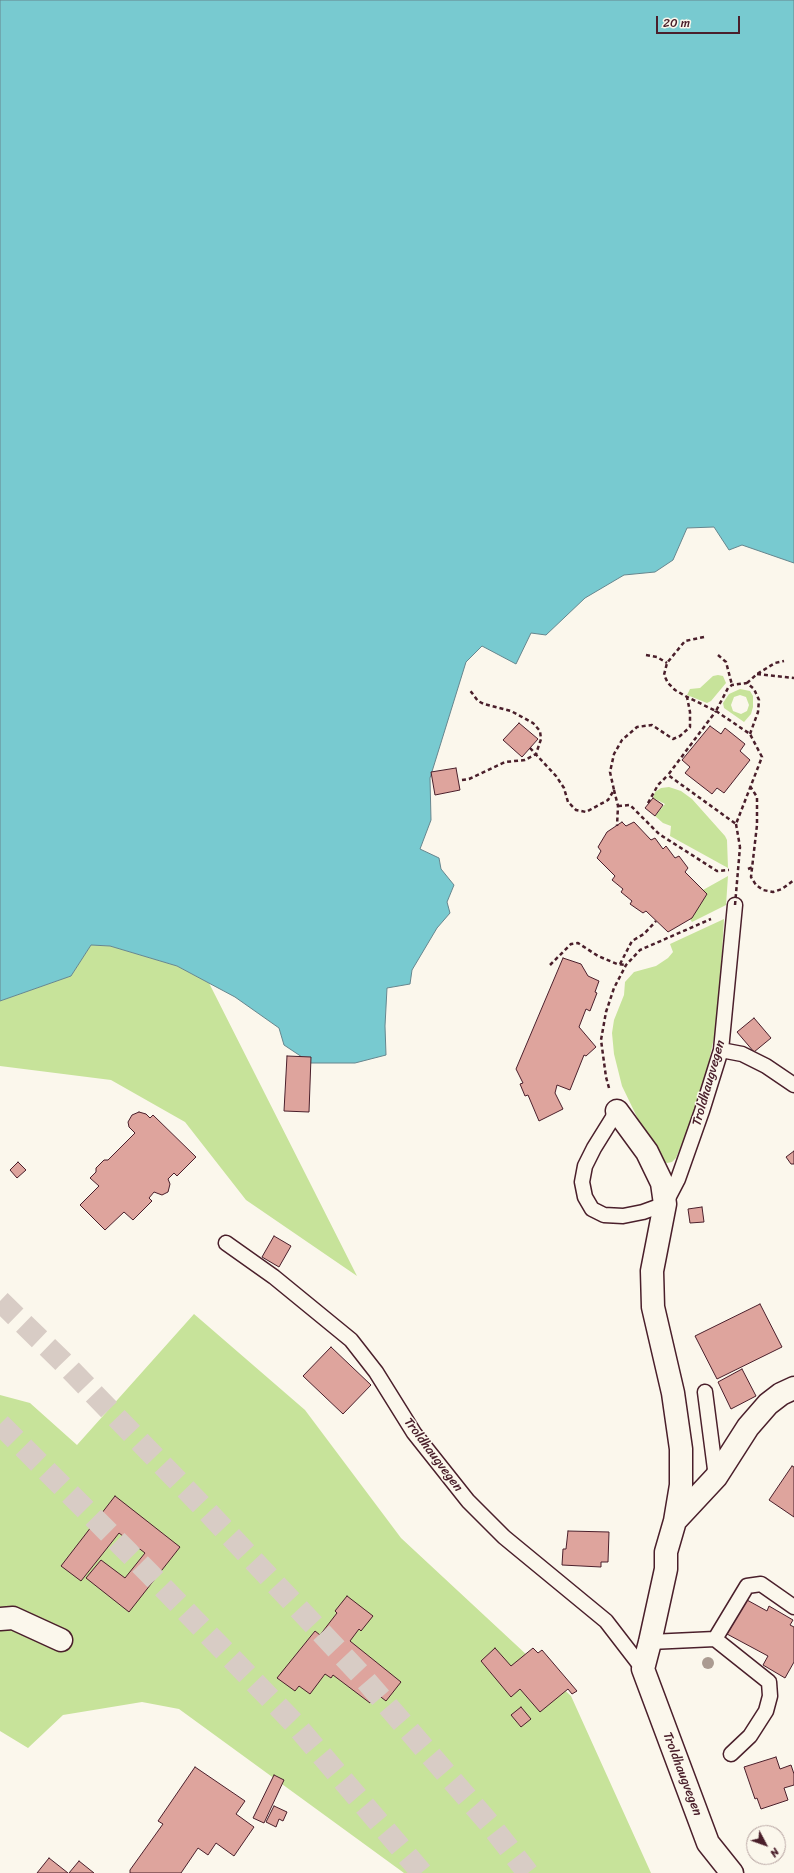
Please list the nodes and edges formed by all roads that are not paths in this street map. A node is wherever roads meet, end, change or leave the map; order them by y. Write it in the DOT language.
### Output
graph roads {
  1 [pos="735,907"];
  2 [pos="721,1050"];
  3 [pos="794,1086"];
  4 [pos="617,1112"];
  5 [pos="665,1204"];
  6 [pos="226,1243"];
  7 [pos="794,1388"];
  8 [pos="705,1392"];
  9 [pos="716,1476"];
  10 [pos="675,1521"];
  11 [pos="794,1607"];
  12 [pos="0,1619"];
  13 [pos="715,1639"];
  14 [pos="61,1640"];
  15 [pos="650,1642"];
  16 [pos="643,1669"];
  17 [pos="731,1754"];
  18 [pos="732,1873"];
  1 -- 2 [label="lane, Troldhaugvegen"];
  2 -- 3 [label="lane"];
  2 -- 5 [label="lane, Troldhaugvegen"];
  4 -- 5 [label="street, Troldhaugvegen"];
  4 -- 5 [label="lane"];
  5 -- 10 [label="street, Troldhaugvegen"];
  6 -- 16 [label="lane, Troldhaugvegen"];
  7 -- 9 [label="street, Troldhaugvegen"];
  8 -- 9 [label="lane"];
  9 -- 10 [label="street, Troldhaugvegen"];
  10 -- 15 [label="street, Troldhaugvegen"];
  11 -- 13 [label="lane"];
  12 -- 14 [label="street"];
  13 -- 15 [label="lane"];
  13 -- 17 [label="lane"];
  15 -- 16 [label="street, Troldhaugvegen"];
  16 -- 18 [label="street, Troldhaugvegen"];
}
